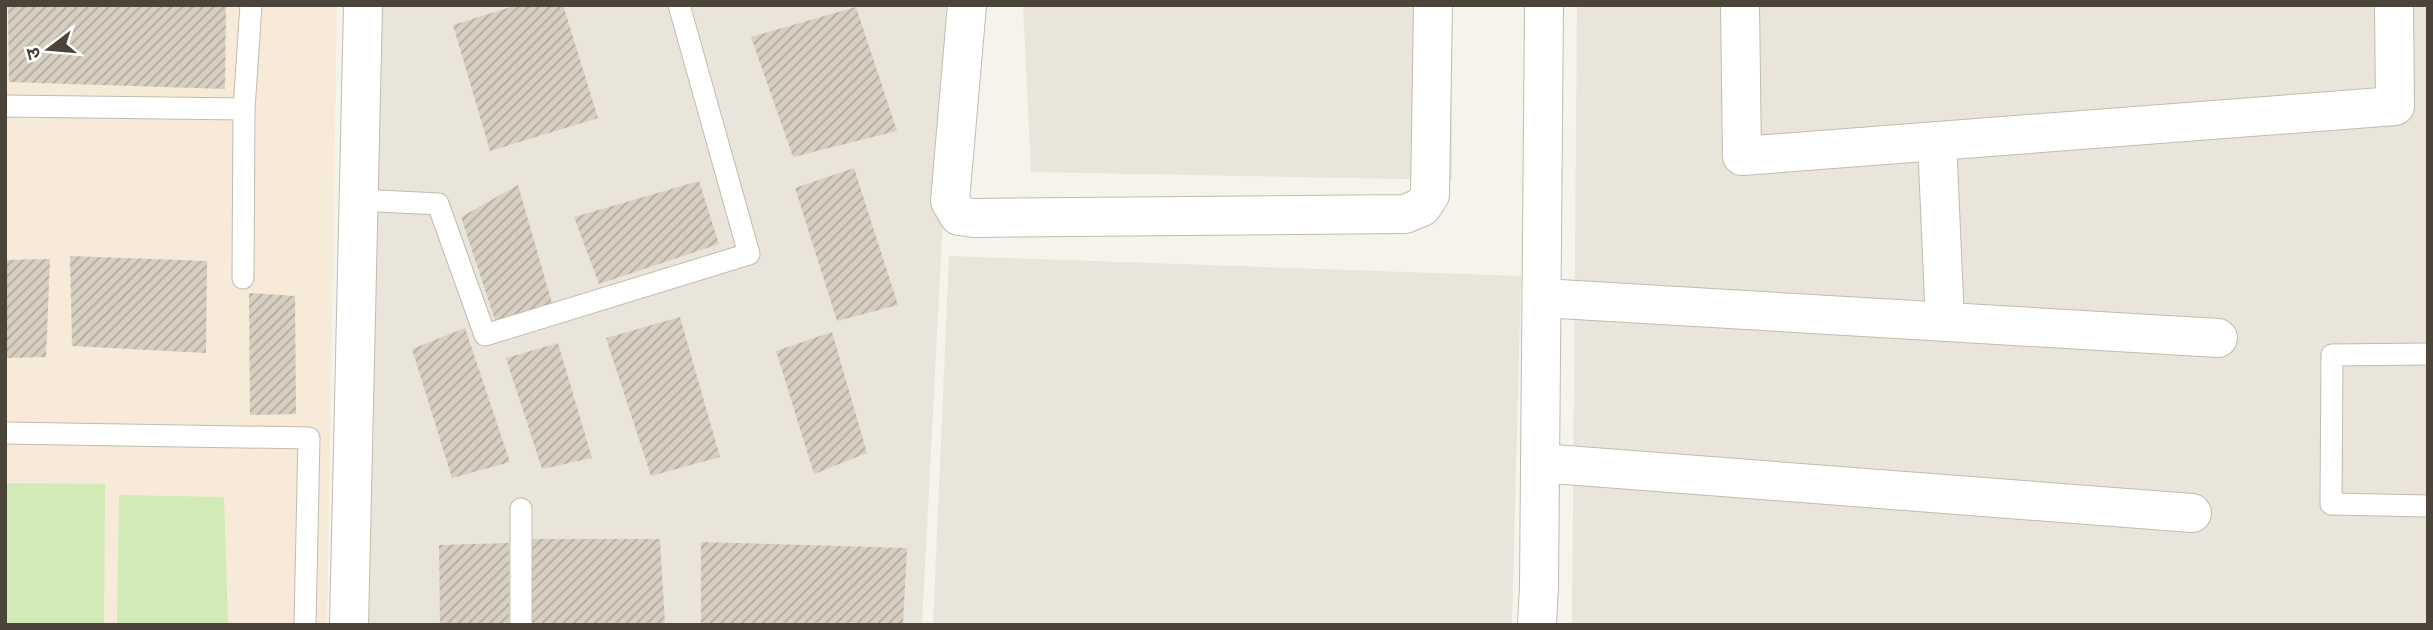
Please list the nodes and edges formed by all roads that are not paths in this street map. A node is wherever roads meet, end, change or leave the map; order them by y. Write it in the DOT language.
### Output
graph roads {
  1 [pos="251,5"];
  2 [pos="363,5"];
  3 [pos="679,5"];
  4 [pos="967,5"];
  5 [pos="1433,5"];
  6 [pos="1544,5"];
  7 [pos="1740,5"];
  8 [pos="2394,5"];
  9 [pos="5,106"];
  10 [pos="244,109"];
  11 [pos="1937,141"];
  12 [pos="358,200"];
  13 [pos="243,278"];
  14 [pos="1542,298"];
  15 [pos="1944,322"];
  16 [pos="2218,338"];
  17 [pos="2428,354"];
  18 [pos="5,433"];
  19 [pos="1540,463"];
  20 [pos="2428,506"];
  21 [pos="521,509"];
  22 [pos="2192,513"];
  23 [pos="305,625"];
  24 [pos="349,625"];
  25 [pos="521,625"];
  26 [pos="1537,625"];
  1 -- 10 [label="lane"];
  2 -- 12 [label="street"];
  3 -- 12 [label="lane"];
  4 -- 5 [label="street"];
  6 -- 14 [label="street"];
  7 -- 11 [label="street"];
  8 -- 11 [label="street"];
  9 -- 10 [label="lane"];
  10 -- 13 [label="lane"];
  11 -- 15 [label="street"];
  12 -- 24 [label="street"];
  14 -- 15 [label="street"];
  14 -- 19 [label="street"];
  15 -- 16 [label="street"];
  17 -- 20 [label="lane"];
  18 -- 23 [label="lane"];
  19 -- 22 [label="street"];
  19 -- 26 [label="street"];
  21 -- 25 [label="lane"];
}
